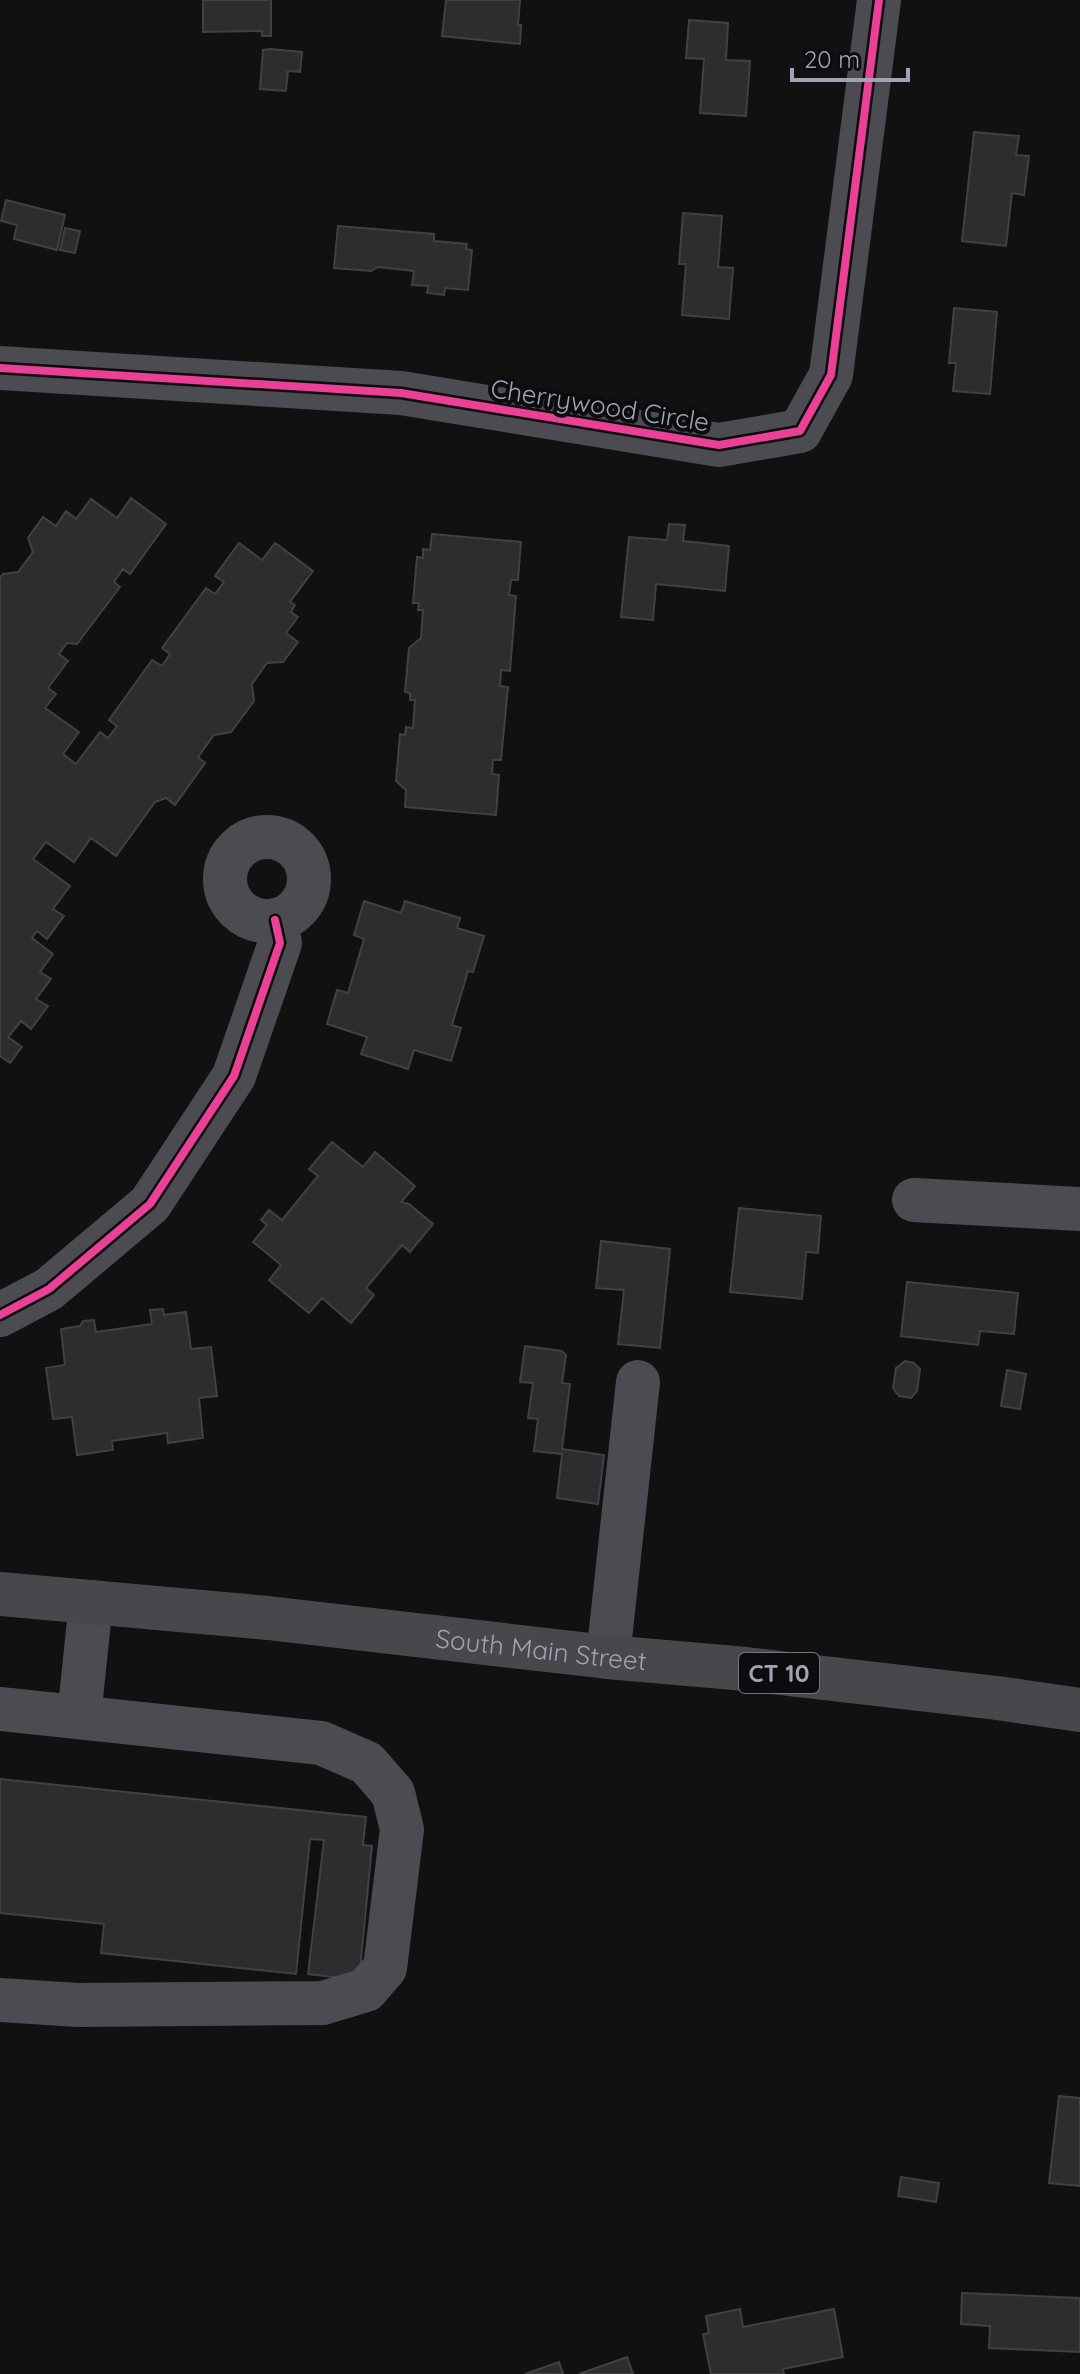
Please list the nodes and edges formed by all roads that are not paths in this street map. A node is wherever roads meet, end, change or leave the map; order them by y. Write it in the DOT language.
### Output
graph roads {
  1 [pos="879,0"];
  2 [pos="0,368"];
  3 [pos="275,920"];
  4 [pos="914,1200"];
  5 [pos="1080,1209"];
  6 [pos="0,1315"];
  7 [pos="638,1382"];
  8 [pos="0,1594"];
  9 [pos="91,1602"];
  10 [pos="608,1657"];
  11 [pos="0,1709"];
  12 [pos="1080,1710"];
  13 [pos="79,1717"];
  14 [pos="0,2000"];
  1 -- 2 [label="street, Cherrywood Circle"];
  3 -- 6 [label="street"];
  4 -- 5 [label="street"];
  7 -- 10 [label="street"];
  8 -- 9 [label="highway, South Main Street / CT 10"];
  9 -- 10 [label="highway, South Main Street / CT 10"];
  9 -- 13 [label="street"];
  10 -- 12 [label="highway, South Main Street / CT 10"];
  11 -- 13 [label="street"];
  13 -- 14 [label="street"];
}
